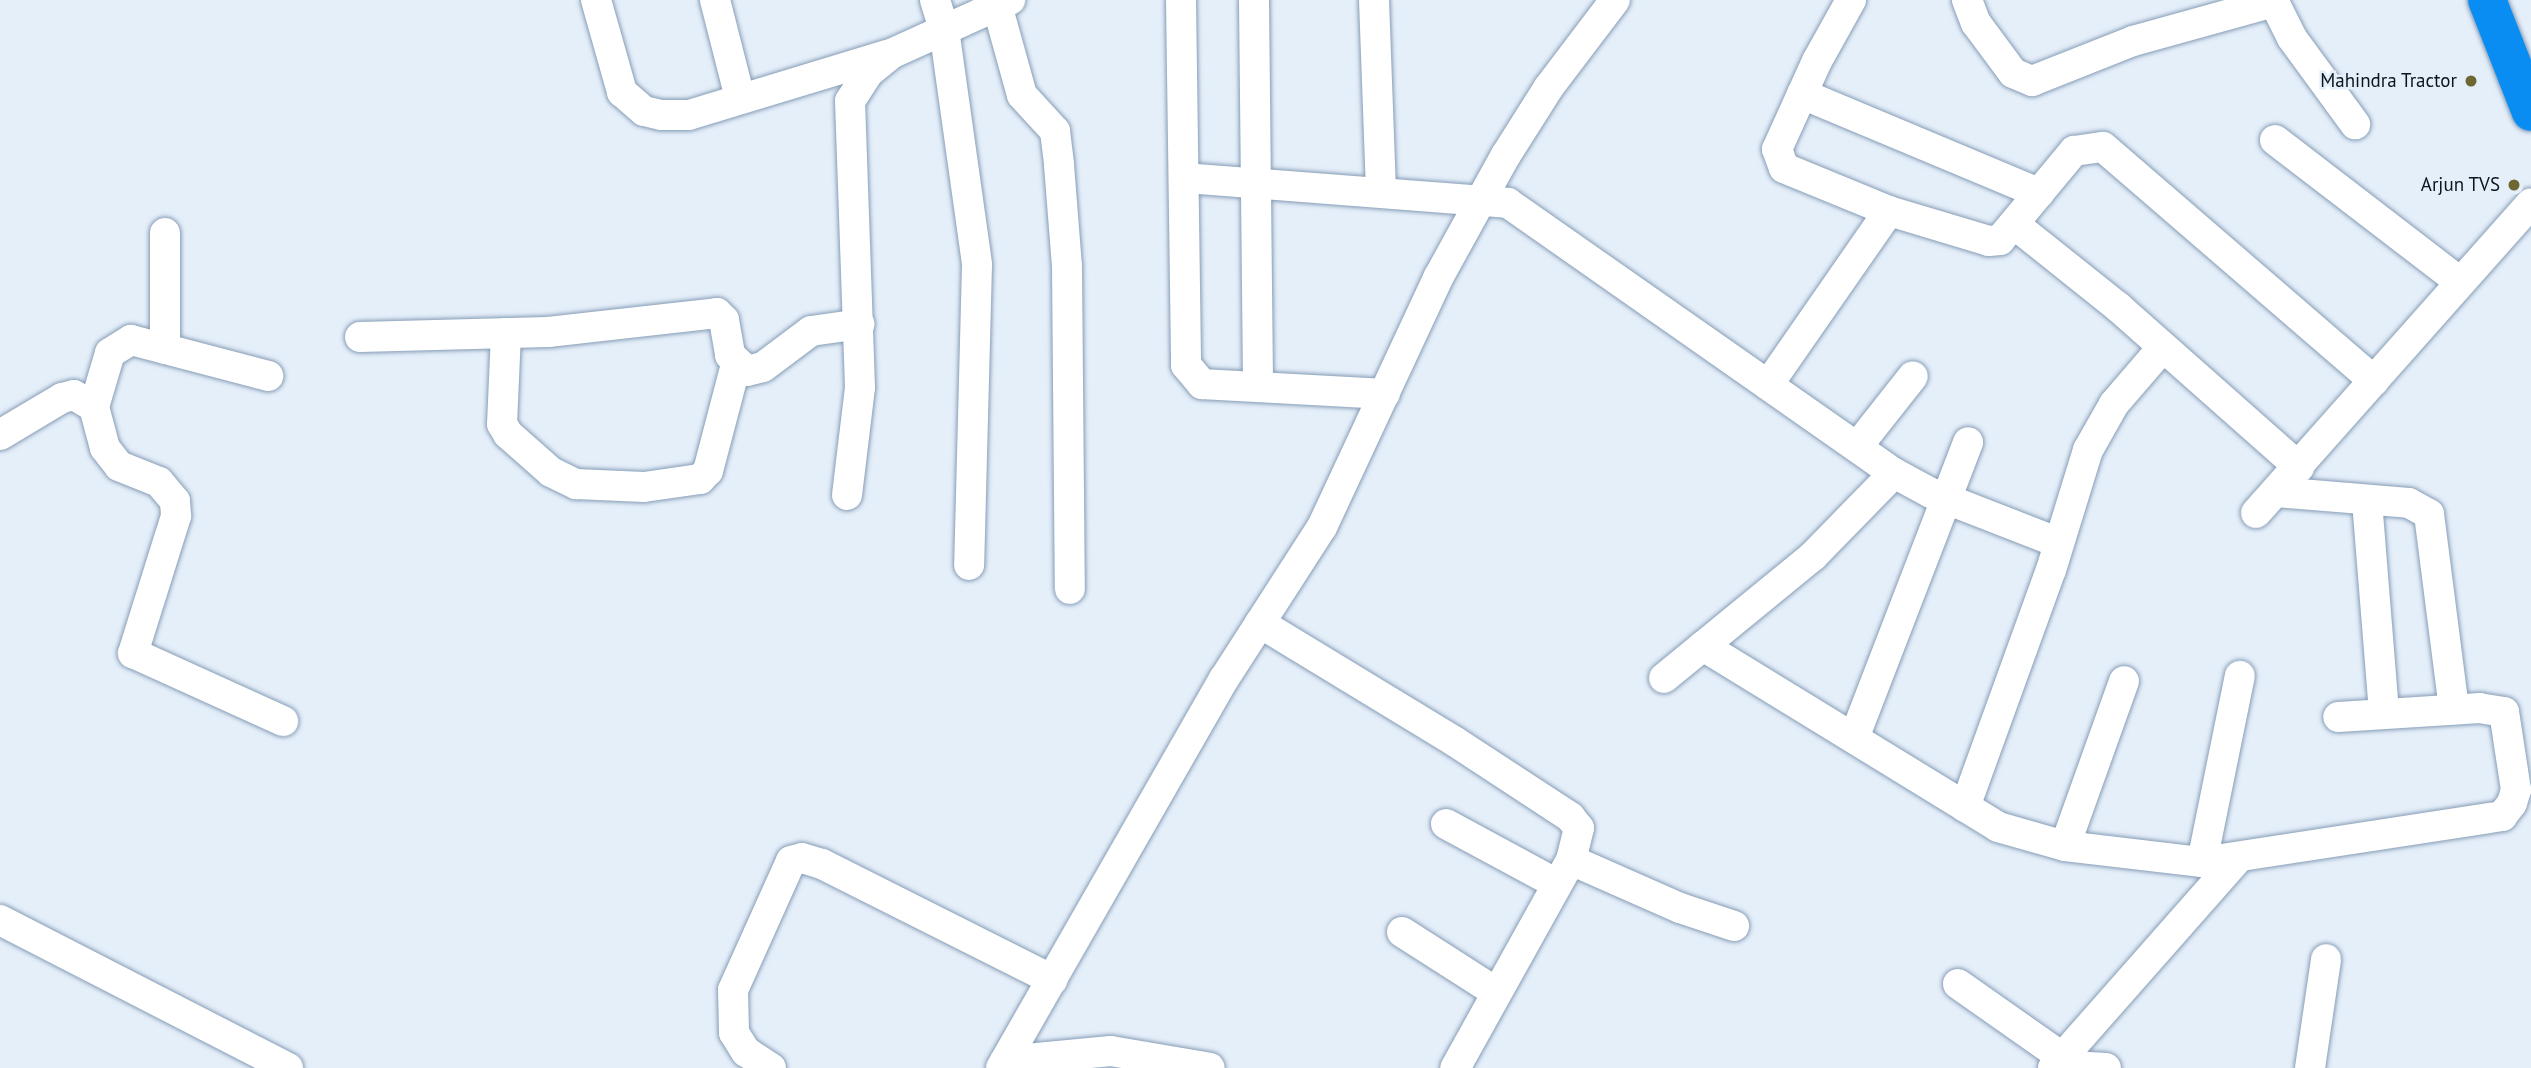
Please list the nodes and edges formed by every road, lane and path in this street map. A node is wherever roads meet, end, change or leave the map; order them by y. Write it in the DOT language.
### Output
graph roads {
  1 [pos="596,0"];
  2 [pos="715,0"];
  3 [pos="935,0"];
  4 [pos="1181,0"];
  5 [pos="1254,0"];
  6 [pos="1374,0"];
  7 [pos="1615,0"];
  8 [pos="1851,0"];
  9 [pos="1967,0"];
  10 [pos="2487,0"];
  11 [pos="2515,0"];
  12 [pos="2273,1"];
  13 [pos="1003,3"];
  14 [pos="944,29"];
  15 [pos="2531,45"];
  16 [pos="891,54"];
  17 [pos="1802,94"];
  18 [pos="740,98"];
  19 [pos="2531,112"];
  20 [pos="2355,124"];
  21 [pos="2275,140"];
  22 [pos="1185,177"];
  23 [pos="1253,181"];
  24 [pos="1381,190"];
  25 [pos="2039,193"];
  26 [pos="1482,197"];
  27 [pos="2531,203"];
  28 [pos="1889,211"];
  29 [pos="2014,224"];
  30 [pos="166,233"];
  31 [pos="2460,282"];
  32 [pos="860,324"];
  33 [pos="506,333"];
  34 [pos="360,337"];
  35 [pos="2163,347"];
  36 [pos="164,349"];
  37 [pos="736,365"];
  38 [pos="268,376"];
  39 [pos="1913,376"];
  40 [pos="2374,381"];
  41 [pos="1768,385"];
  42 [pos="1258,387"];
  43 [pos="1385,394"];
  44 [pos="94,407"];
  45 [pos="0,435"];
  46 [pos="1968,442"];
  47 [pos="1857,447"];
  48 [pos="2299,467"];
  49 [pos="1894,473"];
  50 [pos="847,495"];
  51 [pos="1948,499"];
  52 [pos="2367,501"];
  53 [pos="2059,542"];
  54 [pos="969,565"];
  55 [pos="1070,589"];
  56 [pos="1260,623"];
  57 [pos="1703,646"];
  58 [pos="2240,676"];
  59 [pos="1664,678"];
  60 [pos="2124,681"];
  61 [pos="2454,709"];
  62 [pos="2384,712"];
  63 [pos="2338,717"];
  64 [pos="283,721"];
  65 [pos="1854,737"];
  66 [pos="1965,807"];
  67 [pos="1446,824"];
  68 [pos="2065,846"];
  69 [pos="2238,858"];
  70 [pos="2202,862"];
  71 [pos="1564,872"];
  72 [pos="0,920"];
  73 [pos="1734,926"];
  74 [pos="1402,932"];
  75 [pos="2326,959"];
  76 [pos="1053,980"];
  77 [pos="1958,984"];
  78 [pos="1496,992"];
  79 [pos="2057,1063"];
  80 [pos="1003,1065"];
  81 [pos="288,1068"];
  82 [pos="771,1068"];
  83 [pos="1210,1068"];
  84 [pos="1455,1068"];
  85 [pos="2106,1068"];
  86 [pos="2310,1068"];
  1 -- 18 [label="street"];
  2 -- 18 [label="street"];
  3 -- 14 [label="street"];
  4 -- 22 [label="street"];
  5 -- 23 [label="street"];
  6 -- 24 [label="street"];
  7 -- 26 [label="street"];
  8 -- 17 [label="street"];
  9 -- 12 [label="street"];
  10 -- 19 [label="highway"];
  11 -- 15 [label="highway"];
  12 -- 20 [label="street"];
  13 -- 14 [label="street"];
  13 -- 55 [label="street"];
  14 -- 16 [label="street"];
  14 -- 54 [label="street"];
  16 -- 18 [label="street"];
  16 -- 32 [label="street"];
  17 -- 25 [label="street"];
  17 -- 28 [label="street"];
  21 -- 31 [label="street"];
  22 -- 23 [label="street"];
  22 -- 42 [label="street"];
  23 -- 24 [label="street"];
  23 -- 42 [label="street"];
  24 -- 26 [label="street"];
  25 -- 29 [label="street"];
  25 -- 40 [label="street"];
  26 -- 41 [label="street"];
  26 -- 43 [label="street"];
  27 -- 31 [label="street"];
  28 -- 29 [label="street"];
  28 -- 41 [label="street"];
  29 -- 35 [label="street"];
  30 -- 36 [label="street"];
  31 -- 40 [label="street"];
  32 -- 37 [label="street"];
  32 -- 50 [label="street"];
  33 -- 34 [label="street"];
  33 -- 37 [label="street"];
  33 -- 37 [label="street"];
  35 -- 48 [label="street"];
  35 -- 53 [label="street"];
  36 -- 38 [label="street"];
  36 -- 44 [label="street"];
  39 -- 47 [label="street"];
  40 -- 48 [label="street"];
  41 -- 47 [label="street"];
  42 -- 43 [label="street"];
  43 -- 56 [label="street"];
  44 -- 45 [label="street"];
  44 -- 64 [label="street"];
  46 -- 51 [label="street"];
  47 -- 49 [label="street"];
  48 -- 52 [label="street"];
  49 -- 51 [label="street"];
  49 -- 57 [label="street"];
  51 -- 53 [label="street"];
  51 -- 65 [label="street"];
  52 -- 61 [label="street"];
  52 -- 62 [label="street"];
  53 -- 66 [label="street"];
  56 -- 71 [label="street"];
  56 -- 76 [label="street"];
  57 -- 59 [label="street"];
  57 -- 65 [label="street"];
  58 -- 70 [label="street"];
  60 -- 68 [label="street"];
  61 -- 62 [label="street"];
  61 -- 69 [label="street"];
  62 -- 63 [label="street"];
  65 -- 66 [label="street"];
  66 -- 68 [label="street"];
  67 -- 71 [label="street"];
  68 -- 70 [label="street"];
  69 -- 70 [label="street"];
  69 -- 79 [label="street"];
  71 -- 73 [label="street"];
  71 -- 78 [label="street"];
  72 -- 81 [label="street"];
  74 -- 78 [label="street"];
  75 -- 86 [label="street"];
  76 -- 80 [label="street"];
  76 -- 82 [label="street"];
  77 -- 79 [label="street"];
  78 -- 84 [label="street"];
  79 -- 85 [label="street"];
  80 -- 83 [label="street"];
}
